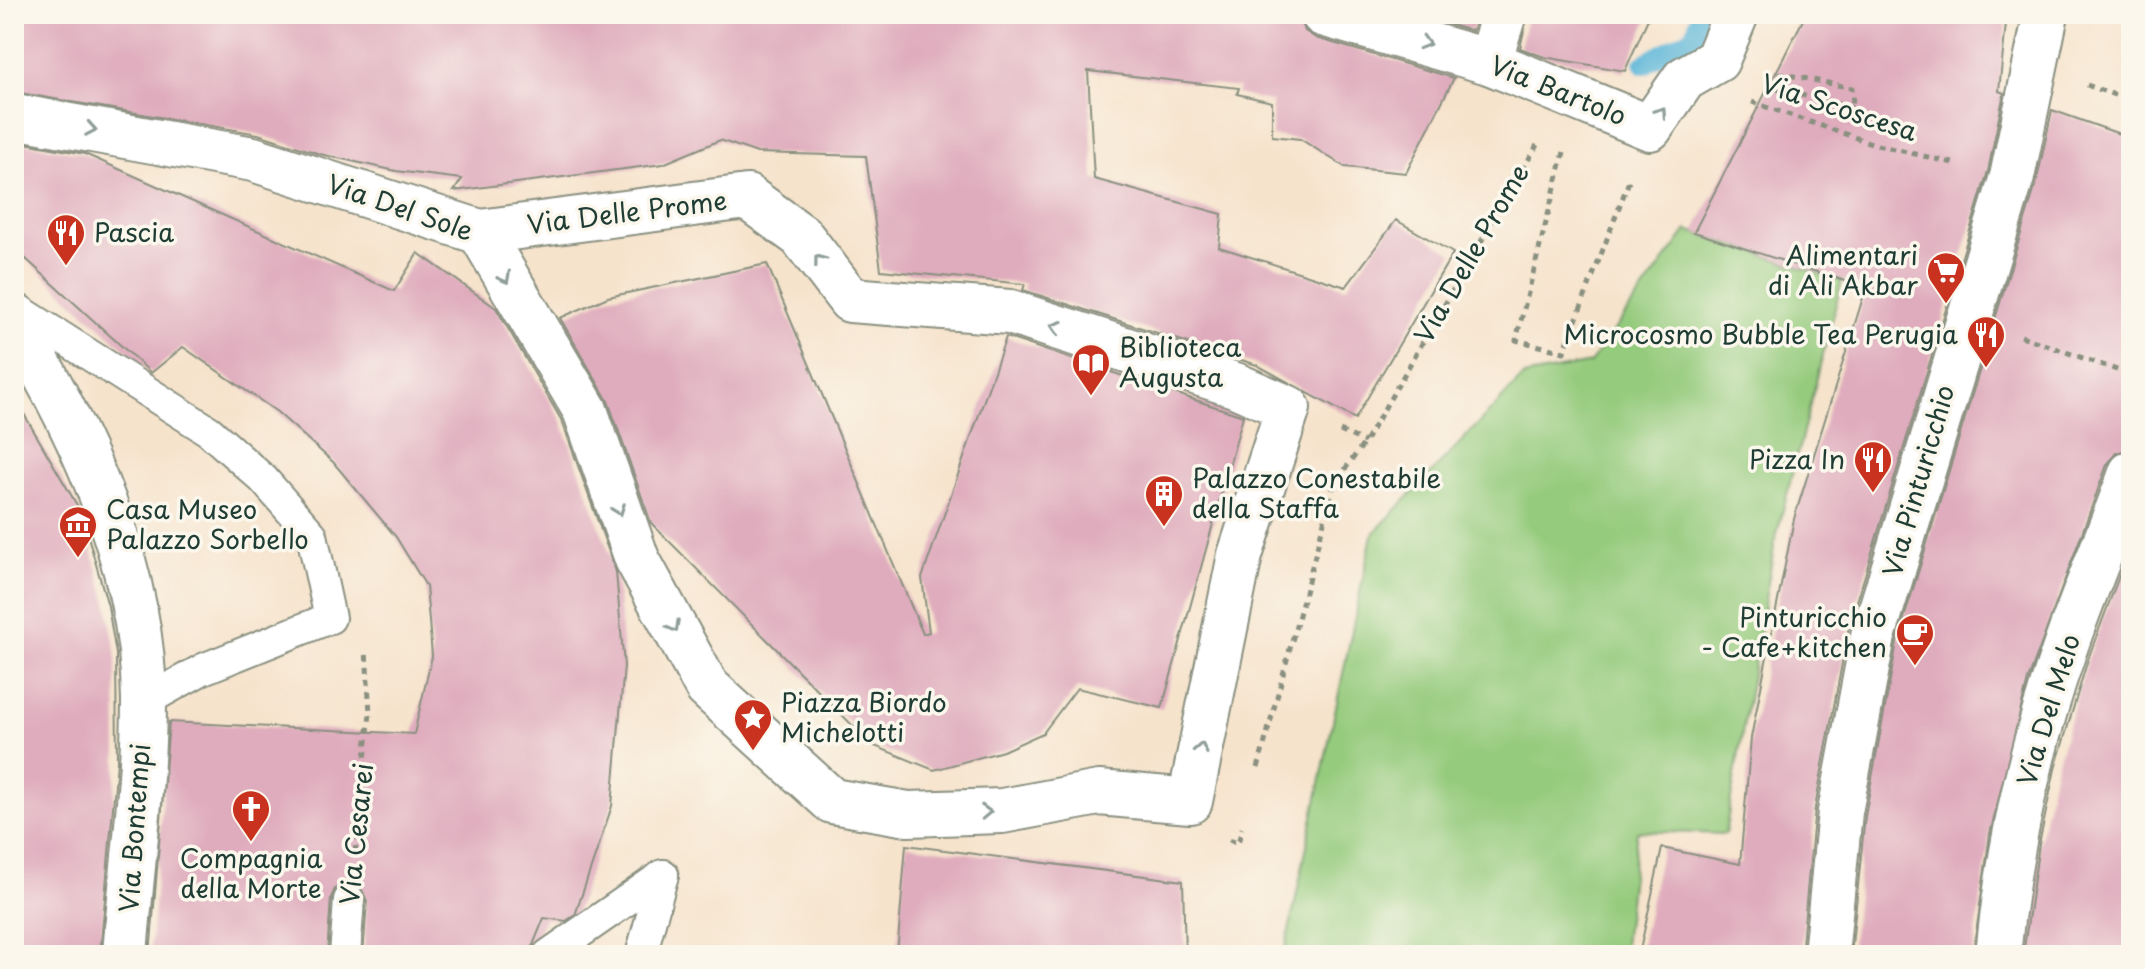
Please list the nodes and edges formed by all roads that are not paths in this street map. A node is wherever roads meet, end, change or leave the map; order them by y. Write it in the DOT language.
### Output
graph roads {
  1 [pos="1323,14"];
  2 [pos="1504,14"];
  3 [pos="1736,14"];
  4 [pos="2046,14"];
  5 [pos="1489,62"];
  6 [pos="14,116"];
  7 [pos="480,232"];
  8 [pos="14,307"];
  9 [pos="14,322"];
  10 [pos="2131,473"];
  11 [pos="144,702"];
  12 [pos="908,814"];
  13 [pos="349,900"];
  14 [pos="125,955"];
  15 [pos="345,955"];
  16 [pos="548,955"];
  17 [pos="641,955"];
  18 [pos="1826,955"];
  19 [pos="1998,955"];
  1 -- 5 [label="street, Via Bartolo, one-way"];
  2 -- 5 [label="street"];
  5 -- 3 [label="street, Via Bartolo, one-way"];
  4 -- 18 [label="street, Via Pinturicchio"];
  6 -- 7 [label="street, Via Del Sole, one-way"];
  7 -- 12 [label="street, Via Del Sole, one-way"];
  12 -- 7 [label="street, Via Delle Prome, one-way"];
  8 -- 11 [label="lane"];
  9 -- 11 [label="street, Via Bontempi"];
  10 -- 19 [label="street, Via Del Melo"];
  11 -- 14 [label="street, Via Bontempi"];
  13 -- 15 [label="lane, Via Cesarei"];
  16 -- 17 [label="lane"];
}
